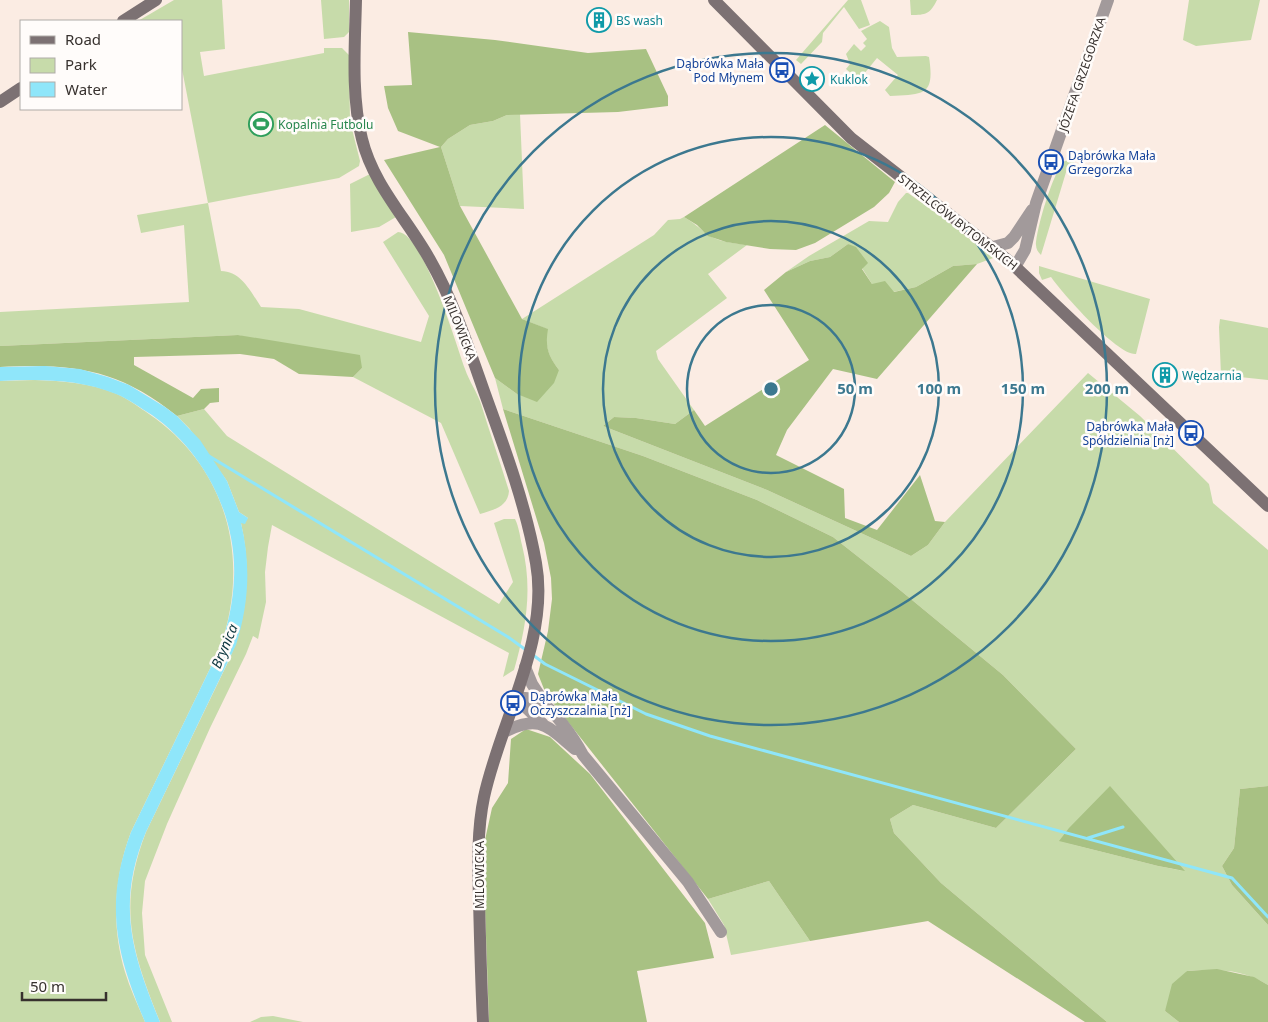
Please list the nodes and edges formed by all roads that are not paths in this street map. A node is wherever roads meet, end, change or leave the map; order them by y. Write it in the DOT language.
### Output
graph roads {
  1 [pos="156,0"];
  2 [pos="356,0"];
  3 [pos="714,0"];
  4 [pos="1108,0"];
  5 [pos="125,20"];
  6 [pos="20,89"];
  7 [pos="0,102"];
  8 [pos="1036,203"];
  9 [pos="1014,237"];
  10 [pos="993,247"];
  11 [pos="1012,264"];
  12 [pos="1268,506"];
  13 [pos="525,666"];
  14 [pos="515,697"];
  15 [pos="544,704"];
  16 [pos="543,724"];
  17 [pos="504,732"];
  18 [pos="583,755"];
  19 [pos="721,932"];
  20 [pos="483,1022"];
  1 -- 5 [label="street"];
  2 -- 13 [label="street, MILOWICKA"];
  3 -- 10 [label="street, STRZELCÓW BYTOMSKICH"];
  4 -- 8 [label="street, JÓZEFA GRZEGORZKA"];
  6 -- 7 [label="street"];
  8 -- 9 [label="street, JÓZEFA GRZEGORZKA"];
  8 -- 11 [label="street, JÓZEFA GRZEGORZKA"];
  9 -- 10 [label="street"];
  9 -- 11 [label="street, JÓZEFA GRZEGORZKA"];
  10 -- 11 [label="street, STRZELCÓW BYTOMSKICH"];
  11 -- 12 [label="street, STRZELCÓW BYTOMSKICH"];
  13 -- 14 [label="street, MILOWICKA"];
  13 -- 15 [label="street"];
  14 -- 15 [label="street"];
  14 -- 16 [label="street"];
  14 -- 17 [label="street, MILOWICKA"];
  15 -- 18 [label="street"];
  16 -- 17 [label="street"];
  16 -- 18 [label="street"];
  17 -- 20 [label="street, MILOWICKA"];
  18 -- 19 [label="street"];
}
